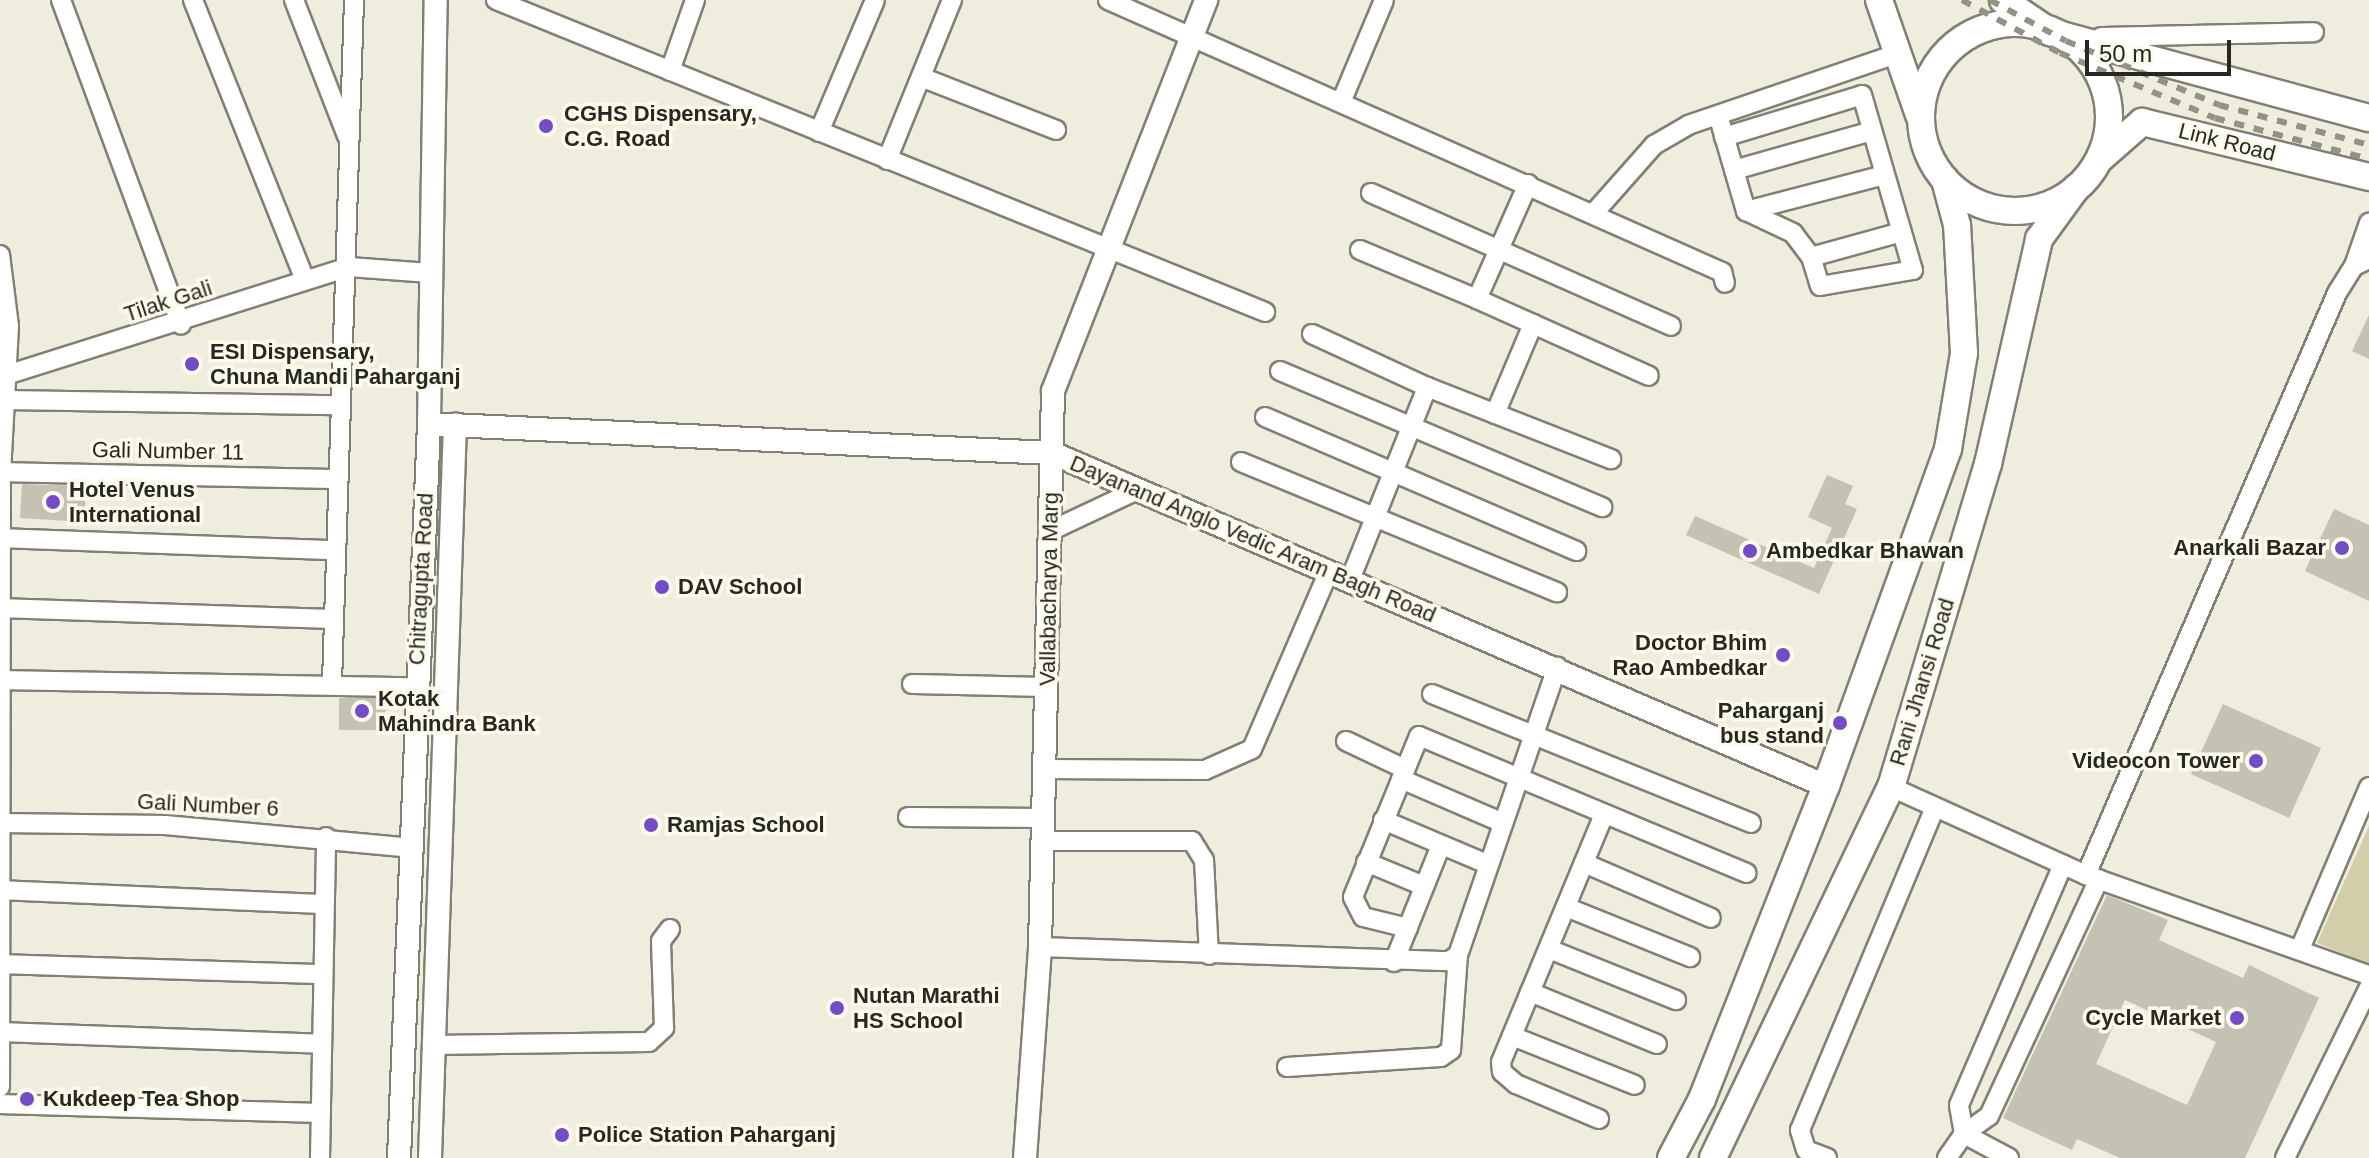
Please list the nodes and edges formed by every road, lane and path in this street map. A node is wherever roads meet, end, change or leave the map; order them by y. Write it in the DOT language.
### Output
graph roads {
  1 [pos="61,0"];
  2 [pos="193,0"];
  3 [pos="294,0"];
  4 [pos="354,0"];
  5 [pos="436,0"];
  6 [pos="496,0"];
  7 [pos="695,0"];
  8 [pos="875,0"];
  9 [pos="952,0"];
  10 [pos="1108,0"];
  11 [pos="1206,0"];
  12 [pos="1384,0"];
  13 [pos="1879,0"];
  14 [pos="2003,0"];
  15 [pos="2050,32"];
  16 [pos="2314,32"];
  17 [pos="1193,33"];
  18 [pos="1900,53"];
  19 [pos="670,71"];
  20 [pos="921,77"];
  21 [pos="1342,100"];
  22 [pos="1717,115"];
  23 [pos="2369,118"];
  24 [pos="1921,123"];
  25 [pos="1056,130"];
  26 [pos="1872,131"];
  27 [pos="819,132"];
  28 [pos="1724,137"];
  29 [pos="351,146"];
  30 [pos="887,160"];
  31 [pos="2099,161"];
  32 [pos="1734,170"];
  33 [pos="1884,175"];
  34 [pos="2369,177"];
  35 [pos="1945,180"];
  36 [pos="1528,184"];
  37 [pos="2076,188"];
  38 [pos="1371,193"];
  39 [pos="1746,211"];
  40 [pos="1593,214"];
  41 [pos="2369,223"];
  42 [pos="1902,232"];
  43 [pos="1360,250"];
  44 [pos="1496,250"];
  45 [pos="1108,251"];
  46 [pos="0,255"];
  47 [pos="1811,257"];
  48 [pos="2362,263"];
  49 [pos="349,267"];
  50 [pos="430,273"];
  51 [pos="305,280"];
  52 [pos="1725,283"];
  53 [pos="1477,299"];
  54 [pos="1265,312"];
  55 [pos="181,324"];
  56 [pos="1533,324"];
  57 [pos="1671,326"];
  58 [pos="1312,334"];
  59 [pos="1280,371"];
  60 [pos="3,375"];
  61 [pos="1649,376"];
  62 [pos="1427,387"];
  63 [pos="6,400"];
  64 [pos="337,405"];
  65 [pos="1495,414"];
  66 [pos="1265,417"];
  67 [pos="429,424"];
  68 [pos="455,424"];
  69 [pos="1410,429"];
  70 [pos="1052,453"];
  71 [pos="1611,459"];
  72 [pos="1241,462"];
  73 [pos="1,472"];
  74 [pos="1393,472"];
  75 [pos="335,479"];
  76 [pos="1137,490"];
  77 [pos="1602,507"];
  78 [pos="1376,515"];
  79 [pos="1050,531"];
  80 [pos="1,538"];
  81 [pos="333,550"];
  82 [pos="1576,551"];
  83 [pos="1329,571"];
  84 [pos="1350,580"];
  85 [pos="1557,592"];
  86 [pos="1,608"];
  87 [pos="331,619"];
  88 [pos="1557,667"];
  89 [pos="2,680"];
  90 [pos="332,682"];
  91 [pos="912,684"];
  92 [pos="415,687"];
  93 [pos="1047,687"];
  94 [pos="1432,694"];
  95 [pos="1531,739"];
  96 [pos="1346,741"];
  97 [pos="1,753"];
  98 [pos="1045,769"];
  99 [pos="1403,774"];
  100 [pos="1515,779"];
  101 [pos="1826,786"];
  102 [pos="1891,787"];
  103 [pos="2369,787"];
  104 [pos="1935,807"];
  105 [pos="1604,815"];
  106 [pos="908,817"];
  107 [pos="1044,818"];
  108 [pos="1383,820"];
  109 [pos="1501,822"];
  110 [pos="1,823"];
  111 [pos="1751,823"];
  112 [pos="326,837"];
  113 [pos="1043,841"];
  114 [pos="1441,845"];
  115 [pos="413,848"];
  116 [pos="1366,862"];
  117 [pos="1584,863"];
  118 [pos="1487,864"];
  119 [pos="2063,865"];
  120 [pos="1747,873"];
  121 [pos="2092,877"];
  122 [pos="1424,886"];
  123 [pos="2,890"];
  124 [pos="324,904"];
  125 [pos="1566,907"];
  126 [pos="1711,918"];
  127 [pos="1408,928"];
  128 [pos="670,929"];
  129 [pos="1040,947"];
  130 [pos="1549,949"];
  131 [pos="2300,949"];
  132 [pos="1209,955"];
  133 [pos="1458,955"];
  134 [pos="1690,957"];
  135 [pos="1394,962"];
  136 [pos="1,964"];
  137 [pos="323,974"];
  138 [pos="2369,975"];
  139 [pos="2369,987"];
  140 [pos="1530,992"];
  141 [pos="1676,1000"];
  142 [pos="1,1032"];
  143 [pos="1512,1036"];
  144 [pos="321,1044"];
  145 [pos="1657,1044"];
  146 [pos="433,1045"];
  147 [pos="1287,1067"];
  148 [pos="1635,1085"];
  149 [pos="0,1087"];
  150 [pos="0,1104"];
  151 [pos="321,1113"];
  152 [pos="1599,1119"];
  153 [pos="1964,1134"];
  154 [pos="320,1158"];
  155 [pos="399,1158"];
  156 [pos="430,1158"];
  157 [pos="1025,1158"];
  158 [pos="1671,1158"];
  159 [pos="1713,1158"];
  160 [pos="1827,1158"];
  161 [pos="1947,1158"];
  162 [pos="2009,1158"];
  163 [pos="2285,1158"];
  1 -- 55 [label="street"];
  2 -- 51 [label="street"];
  3 -- 29 [label="street"];
  4 -- 29 [label="street"];
  5 -- 50 [label="street, Chitragupta Road"];
  6 -- 19 [label="street"];
  7 -- 19 [label="street"];
  8 -- 27 [label="street"];
  9 -- 20 [label="street"];
  10 -- 17 [label="street"];
  11 -- 17 [label="street, Vallabacharya Marg"];
  12 -- 21 [label="street"];
  13 -- 18 [label="main road"];
  14 -- 15 [label="main road"];
  15 -- 16 [label="street"];
  15 -- 23 [label="main road"];
  15 -- 24 [label="main road"];
  15 -- 31 [label="main road"];
  17 -- 21 [label="street"];
  17 -- 45 [label="street, Vallabacharya Marg"];
  18 -- 22 [label="street"];
  18 -- 24 [label="main road"];
  19 -- 27 [label="street"];
  20 -- 25 [label="street"];
  20 -- 30 [label="street"];
  21 -- 36 [label="street"];
  22 -- 28 [label="street"];
  22 -- 40 [label="street"];
  24 -- 35 [label="main road"];
  26 -- 28 [label="street"];
  26 -- 32 [label="street"];
  26 -- 33 [label="street"];
  27 -- 30 [label="street"];
  28 -- 32 [label="street"];
  29 -- 49 [label="street"];
  30 -- 45 [label="street"];
  31 -- 34 [label="main road, Link Road"];
  31 -- 37 [label="main road"];
  32 -- 39 [label="street"];
  33 -- 39 [label="street"];
  33 -- 42 [label="street"];
  35 -- 37 [label="main road"];
  35 -- 101 [label="main road"];
  36 -- 40 [label="street"];
  36 -- 44 [label="street"];
  37 -- 102 [label="main road, Rani Jhansi Road"];
  38 -- 44 [label="street"];
  39 -- 47 [label="street"];
  40 -- 52 [label="street"];
  41 -- 48 [label="street"];
  42 -- 47 [label="street"];
  42 -- 47 [label="street"];
  43 -- 53 [label="street"];
  44 -- 53 [label="street"];
  44 -- 57 [label="street"];
  45 -- 54 [label="street"];
  45 -- 70 [label="street, Vallabacharya Marg"];
  46 -- 60 [label="street"];
  48 -- 121 [label="street"];
  49 -- 50 [label="street"];
  49 -- 51 [label="street, Tilak Gali"];
  49 -- 64 [label="street"];
  50 -- 67 [label="street, Chitragupta Road"];
  51 -- 55 [label="street, Tilak Gali"];
  53 -- 56 [label="street"];
  55 -- 60 [label="street, Tilak Gali"];
  56 -- 61 [label="street"];
  56 -- 65 [label="street"];
  58 -- 62 [label="street"];
  59 -- 69 [label="street"];
  60 -- 63 [label="street"];
  62 -- 65 [label="street"];
  62 -- 69 [label="street"];
  63 -- 64 [label="street"];
  63 -- 73 [label="street"];
  64 -- 75 [label="street"];
  65 -- 71 [label="street"];
  66 -- 74 [label="street"];
  67 -- 68 [label="street, Dayanand Anglo Vedic Aram Bagh Road"];
  67 -- 92 [label="street, Chitragupta Road"];
  68 -- 70 [label="street, Dayanand Anglo Vedic Aram Bagh Road"];
  68 -- 146 [label="street, Chitragupta Road"];
  69 -- 74 [label="street"];
  69 -- 77 [label="street"];
  70 -- 76 [label="street, Dayanand Anglo Vedic Aram Bagh Road"];
  70 -- 79 [label="street, Vallabacharya Marg"];
  72 -- 78 [label="street"];
  73 -- 75 [label="street, Gali Number 11"];
  73 -- 80 [label="street"];
  74 -- 78 [label="street"];
  74 -- 82 [label="street"];
  75 -- 81 [label="street"];
  76 -- 79 [label="street"];
  76 -- 83 [label="street, Dayanand Anglo Vedic Aram Bagh Road"];
  78 -- 84 [label="street"];
  78 -- 85 [label="street"];
  79 -- 93 [label="street, Vallabacharya Marg"];
  80 -- 81 [label="street"];
  80 -- 86 [label="street"];
  81 -- 87 [label="street"];
  83 -- 84 [label="street, Dayanand Anglo Vedic Aram Bagh Road"];
  83 -- 98 [label="street"];
  84 -- 88 [label="street, Dayanand Anglo Vedic Aram Bagh Road"];
  86 -- 87 [label="street"];
  86 -- 89 [label="street"];
  87 -- 90 [label="street"];
  88 -- 95 [label="street"];
  88 -- 101 [label="street, Dayanand Anglo Vedic Aram Bagh Road"];
  89 -- 90 [label="street"];
  89 -- 97 [label="street"];
  90 -- 92 [label="street"];
  91 -- 93 [label="street"];
  92 -- 115 [label="street, Chitragupta Road"];
  93 -- 98 [label="street, Vallabacharya Marg"];
  94 -- 95 [label="street"];
  95 -- 100 [label="street"];
  95 -- 111 [label="street"];
  96 -- 99 [label="street"];
  97 -- 110 [label="street"];
  98 -- 107 [label="street, Vallabacharya Marg"];
  99 -- 100 [label="street"];
  99 -- 108 [label="street"];
  99 -- 109 [label="street"];
  100 -- 105 [label="street"];
  100 -- 109 [label="street"];
  101 -- 158 [label="main road"];
  102 -- 104 [label="street"];
  102 -- 159 [label="main road, Rani Jhansi Road"];
  103 -- 131 [label="street"];
  104 -- 119 [label="street"];
  104 -- 160 [label="street"];
  105 -- 117 [label="street"];
  105 -- 120 [label="street"];
  106 -- 107 [label="street"];
  107 -- 113 [label="street, Vallabacharya Marg"];
  108 -- 114 [label="street"];
  108 -- 116 [label="street"];
  109 -- 118 [label="street"];
  110 -- 112 [label="street, Gali Number 6"];
  110 -- 123 [label="street"];
  112 -- 115 [label="street, Gali Number 6"];
  112 -- 124 [label="street"];
  113 -- 129 [label="street, Vallabacharya Marg"];
  113 -- 132 [label="street"];
  114 -- 118 [label="street"];
  114 -- 122 [label="street"];
  115 -- 155 [label="street, Chitragupta Road"];
  116 -- 122 [label="street"];
  116 -- 127 [label="street"];
  117 -- 125 [label="street"];
  117 -- 126 [label="street"];
  118 -- 133 [label="street"];
  119 -- 121 [label="street"];
  119 -- 153 [label="street"];
  121 -- 131 [label="street"];
  121 -- 153 [label="street"];
  122 -- 127 [label="street"];
  123 -- 124 [label="street"];
  123 -- 136 [label="street"];
  124 -- 137 [label="street"];
  125 -- 130 [label="street"];
  125 -- 134 [label="street"];
  127 -- 135 [label="street"];
  128 -- 146 [label="street"];
  129 -- 132 [label="street"];
  129 -- 157 [label="street, Vallabacharya Marg"];
  130 -- 140 [label="street"];
  130 -- 141 [label="street"];
  131 -- 138 [label="street"];
  132 -- 135 [label="street"];
  133 -- 135 [label="street"];
  133 -- 147 [label="street"];
  136 -- 137 [label="street"];
  136 -- 142 [label="street"];
  137 -- 144 [label="street"];
  139 -- 163 [label="street"];
  140 -- 143 [label="street"];
  140 -- 145 [label="street"];
  142 -- 144 [label="street"];
  142 -- 149 [label="street"];
  143 -- 148 [label="street"];
  143 -- 152 [label="street"];
  144 -- 151 [label="street"];
  146 -- 156 [label="street, Chitragupta Road"];
  150 -- 151 [label="street"];
  151 -- 154 [label="street"];
  153 -- 161 [label="street"];
  153 -- 162 [label="street"];
}
